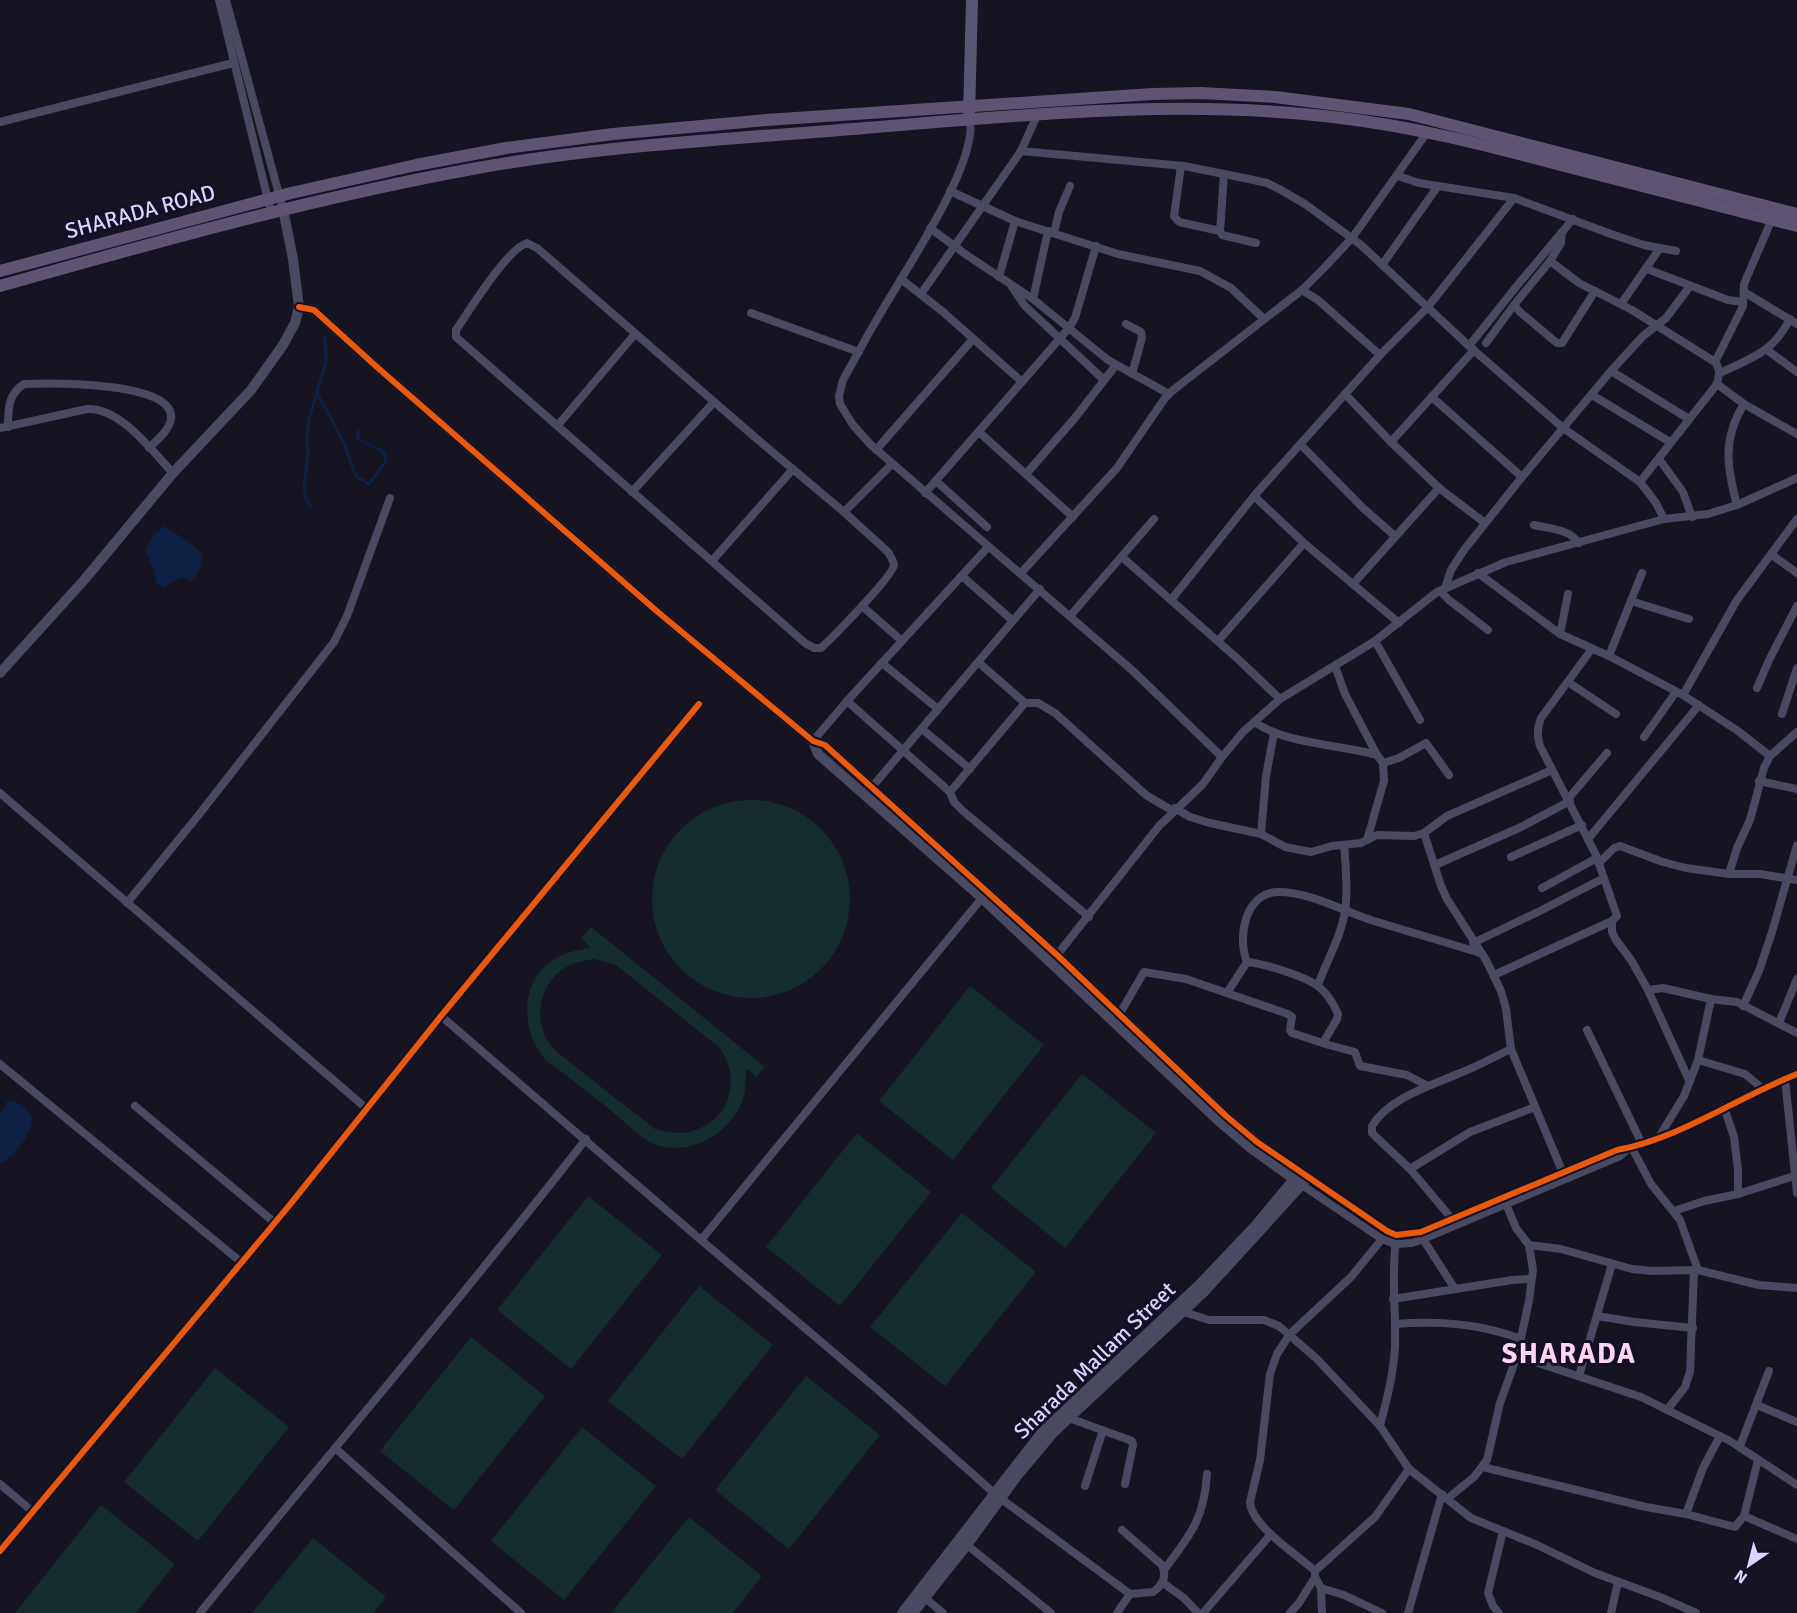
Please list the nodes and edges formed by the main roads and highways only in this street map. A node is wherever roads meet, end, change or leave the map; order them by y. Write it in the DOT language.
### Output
graph roads {
  1 [pos="972,0"];
  2 [pos="969,113"];
  3 [pos="1797,214"];
  4 [pos="1797,225"];
  5 [pos="136,234"];
  6 [pos="140,248"];
  7 [pos="0,271"];
  8 [pos="0,285"];
  1 -- 2 [label="main road"];
  2 -- 3 [label="main road"];
  2 -- 4 [label="main road"];
  2 -- 5 [label="main road, SHARADA ROAD"];
  2 -- 6 [label="main road"];
  5 -- 6 [label="main road"];
  5 -- 7 [label="main road, SHARADA ROAD"];
  6 -- 8 [label="main road"];
}
